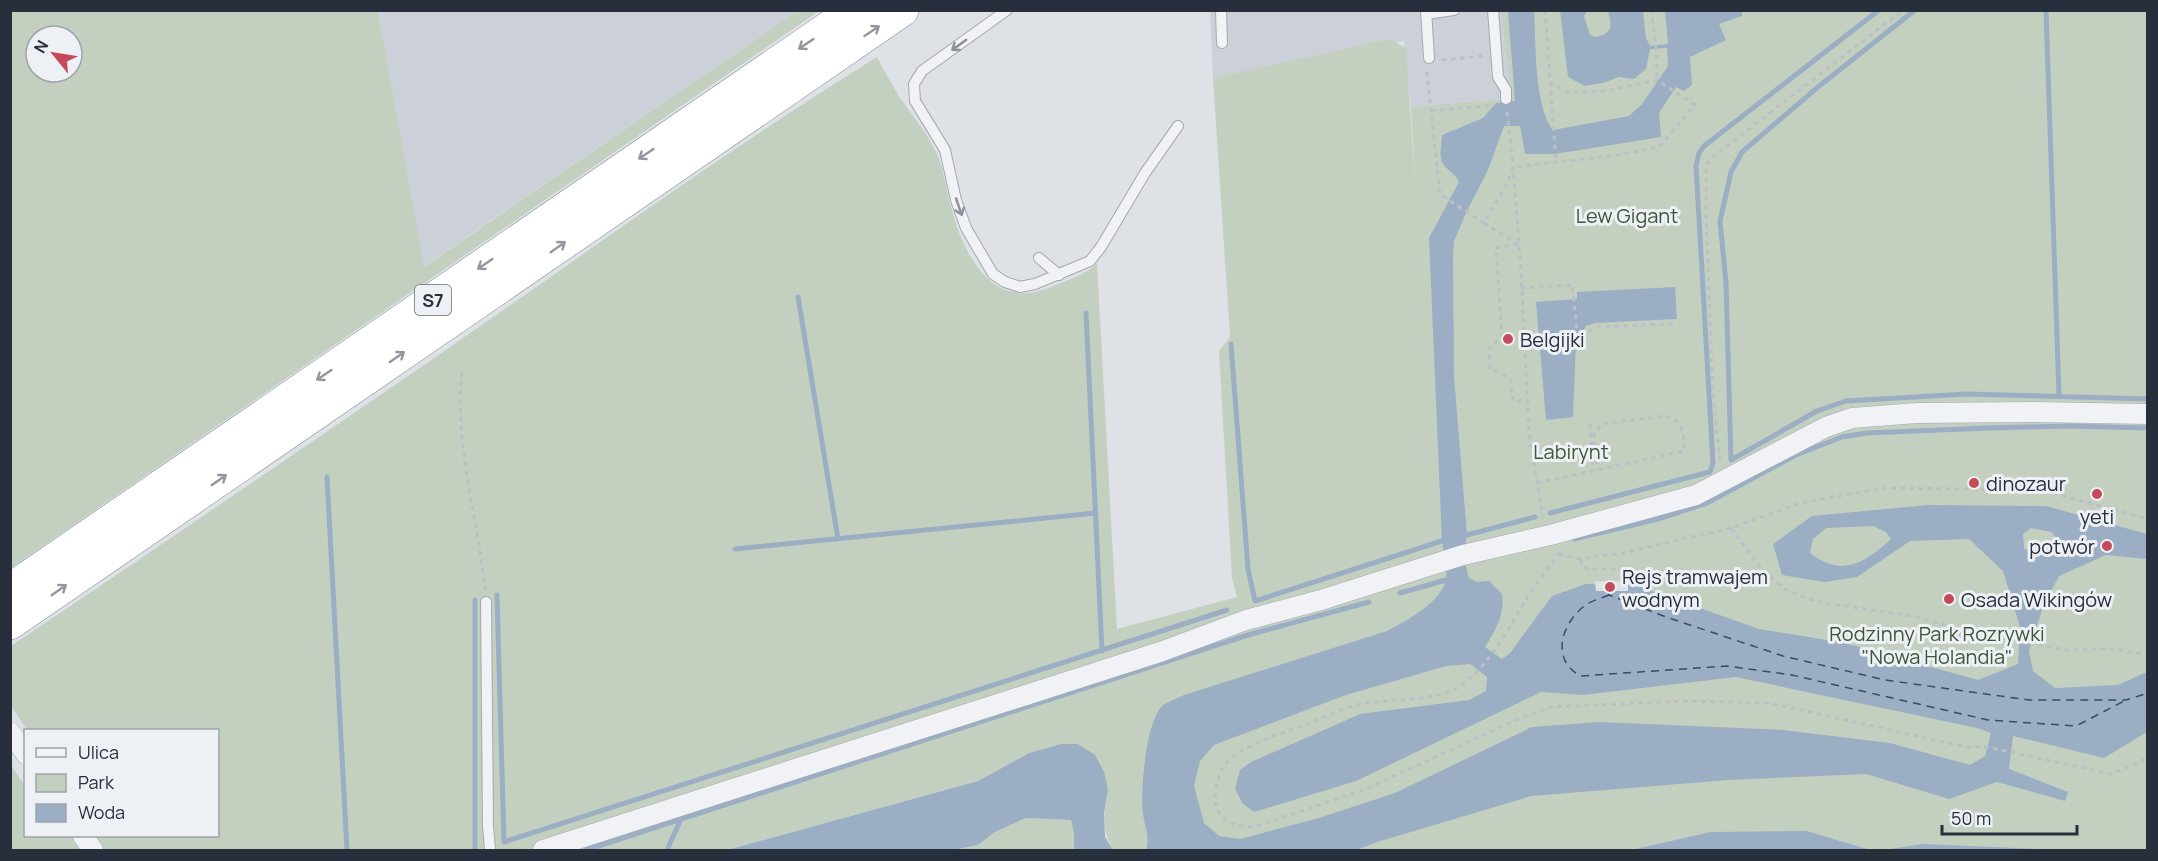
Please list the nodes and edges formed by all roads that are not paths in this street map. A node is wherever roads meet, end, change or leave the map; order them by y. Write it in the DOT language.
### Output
graph roads {
  1 [pos="855,10"];
  2 [pos="902,10"];
  3 [pos="1007,10"];
  4 [pos="1221,10"];
  5 [pos="1454,10"];
  6 [pos="1493,10"];
  7 [pos="1426,12"];
  8 [pos="1222,43"];
  9 [pos="1434,59"];
  10 [pos="1503,104"];
  11 [pos="1178,126"];
  12 [pos="1039,258"];
  13 [pos="1059,275"];
  14 [pos="2148,414"];
  15 [pos="10,590"];
  16 [pos="486,602"];
  17 [pos="10,623"];
  18 [pos="10,732"];
  19 [pos="24,750"];
  20 [pos="84,837"];
  21 [pos="93,850"];
  22 [pos="490,850"];
  23 [pos="543,850"];
  1 -- 15 [label="highway, S7, one-way"];
  17 -- 2 [label="highway, S7, one-way"];
  3 -- 13 [label="lane, one-way"];
  4 -- 8 [label="lane"];
  5 -- 7 [label="lane"];
  6 -- 10 [label="lane"];
  7 -- 9 [label="lane"];
  11 -- 13 [label="lane"];
  12 -- 13 [label="lane"];
  14 -- 23 [label="street"];
  16 -- 22 [label="lane"];
  18 -- 19 [label="street"];
  20 -- 21 [label="street"];
}
